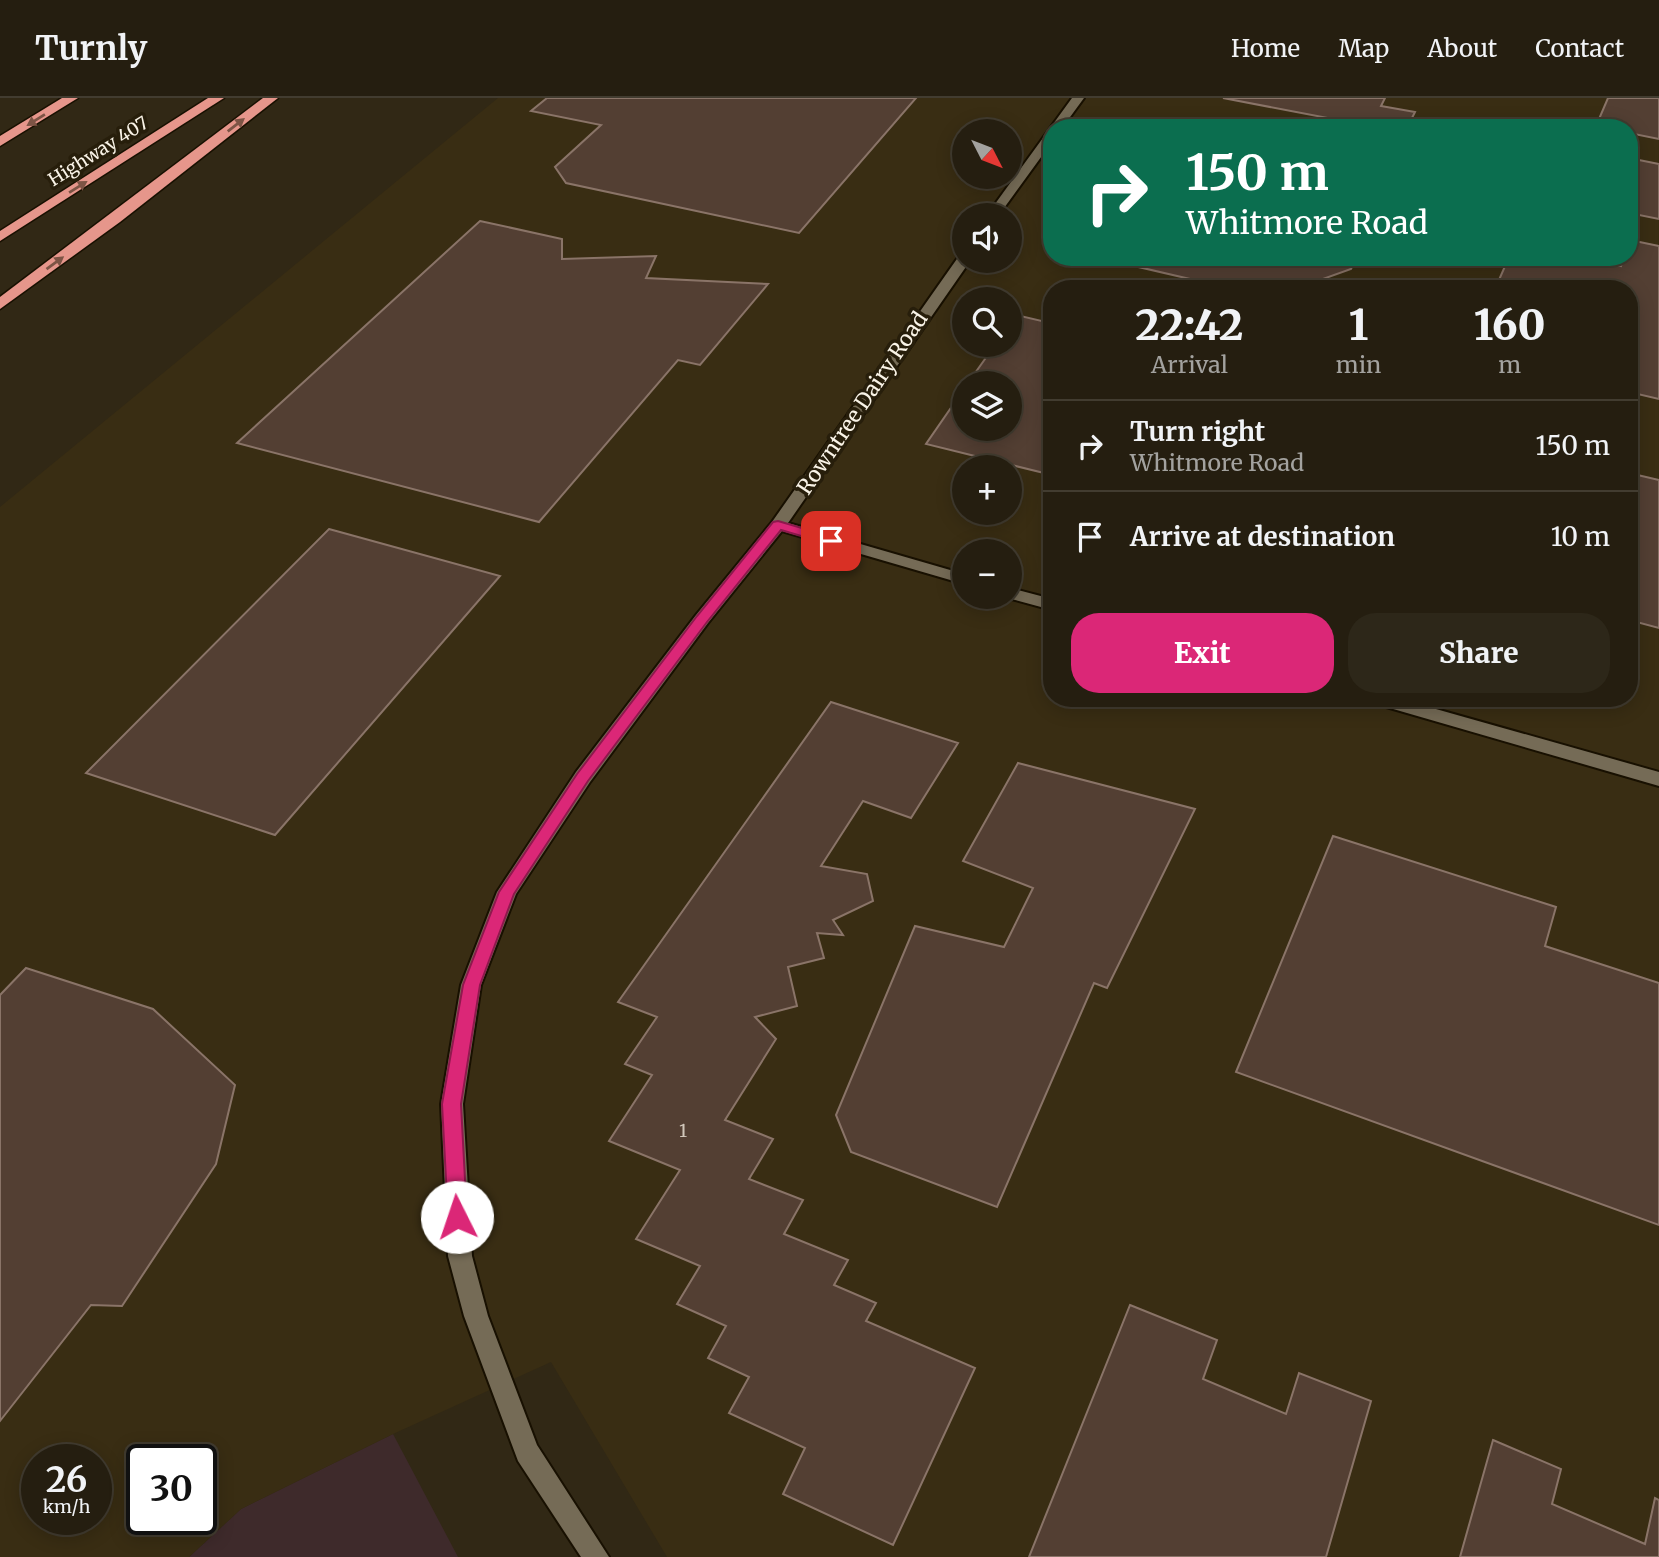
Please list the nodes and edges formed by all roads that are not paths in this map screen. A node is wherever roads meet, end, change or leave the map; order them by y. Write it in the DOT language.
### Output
graph roads {
  1 [pos="71,98"];
  2 [pos="217,98"];
  3 [pos="271,98"];
  4 [pos="1078,98"];
  5 [pos="1063,119"];
  6 [pos="0,142"];
  7 [pos="1043,146"];
  8 [pos="1002,203"];
  9 [pos="0,237"];
  10 [pos="954,273"];
  11 [pos="0,304"];
  12 [pos="778,525"];
  13 [pos="952,576"];
  14 [pos="1022,596"];
  15 [pos="1043,602"];
  16 [pos="1407,707"];
  17 [pos="1659,779"];
  18 [pos="596,1557"];
  1 -- 6 [label="highway, one-way"];
  9 -- 2 [label="highway, Highway 407, one-way"];
  11 -- 3 [label="highway, one-way"];
  4 -- 5 [label="street"];
  7 -- 8 [label="street"];
  10 -- 12 [label="street, Rowntree Dairy Road"];
  12 -- 13 [label="street"];
  12 -- 18 [label="street, Rowntree Dairy Road"];
  14 -- 15 [label="street"];
  16 -- 17 [label="street"];
}
